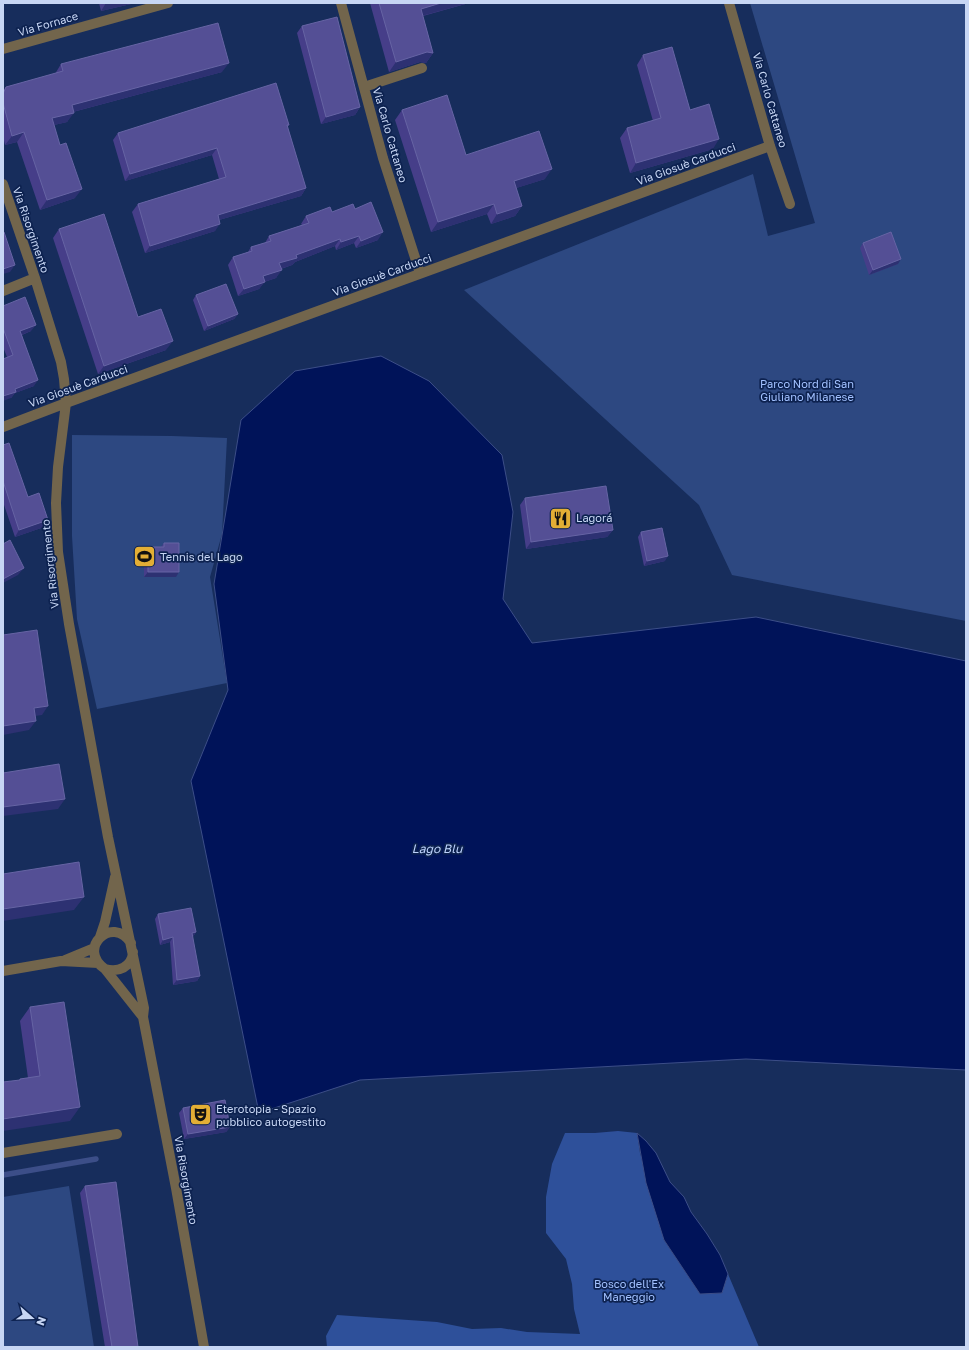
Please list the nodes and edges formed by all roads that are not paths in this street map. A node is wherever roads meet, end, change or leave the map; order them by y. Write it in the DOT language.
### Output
graph roads {
  1 [pos="168,3"];
  2 [pos="341,3"];
  3 [pos="729,3"];
  4 [pos="3,49"];
  5 [pos="422,68"];
  6 [pos="364,87"];
  7 [pos="770,146"];
  8 [pos="3,184"];
  9 [pos="790,204"];
  10 [pos="420,273"];
  11 [pos="35,278"];
  12 [pos="3,291"];
  13 [pos="66,403"];
  14 [pos="3,427"];
  15 [pos="116,876"];
  16 [pos="100,937"];
  17 [pos="132,947"];
  18 [pos="94,948"];
  19 [pos="61,961"];
  20 [pos="102,966"];
  21 [pos="3,971"];
  22 [pos="143,1017"];
  23 [pos="116,1134"];
  24 [pos="3,1153"];
  25 [pos="204,1347"];
  1 -- 4 [label="street, Via Fornace"];
  2 -- 6 [label="street, Via Carlo Cattaneo"];
  3 -- 7 [label="street, Via Carlo Cattaneo"];
  5 -- 6 [label="street"];
  6 -- 10 [label="street, Via Carlo Cattaneo"];
  7 -- 9 [label="street, Via Carlo Cattaneo"];
  7 -- 10 [label="street, Via Giosuè Carducci"];
  8 -- 11 [label="street, Via Risorgimento"];
  10 -- 13 [label="street, Via Giosuè Carducci"];
  11 -- 12 [label="street"];
  11 -- 13 [label="street, Via Risorgimento"];
  13 -- 14 [label="street, Via Giosuè Carducci"];
  13 -- 15 [label="street, Via Risorgimento"];
  15 -- 16 [label="street, Via Risorgimento"];
  15 -- 17 [label="street, Via Risorgimento"];
  16 -- 17 [label="street"];
  16 -- 18 [label="street, Via Risorgimento"];
  17 -- 20 [label="street"];
  17 -- 22 [label="street, Via Risorgimento"];
  18 -- 19 [label="street"];
  18 -- 20 [label="street, Via Risorgimento"];
  19 -- 20 [label="street"];
  19 -- 21 [label="street"];
  20 -- 22 [label="street, Via Risorgimento"];
  22 -- 25 [label="street, Via Risorgimento"];
  23 -- 24 [label="street"];
}
